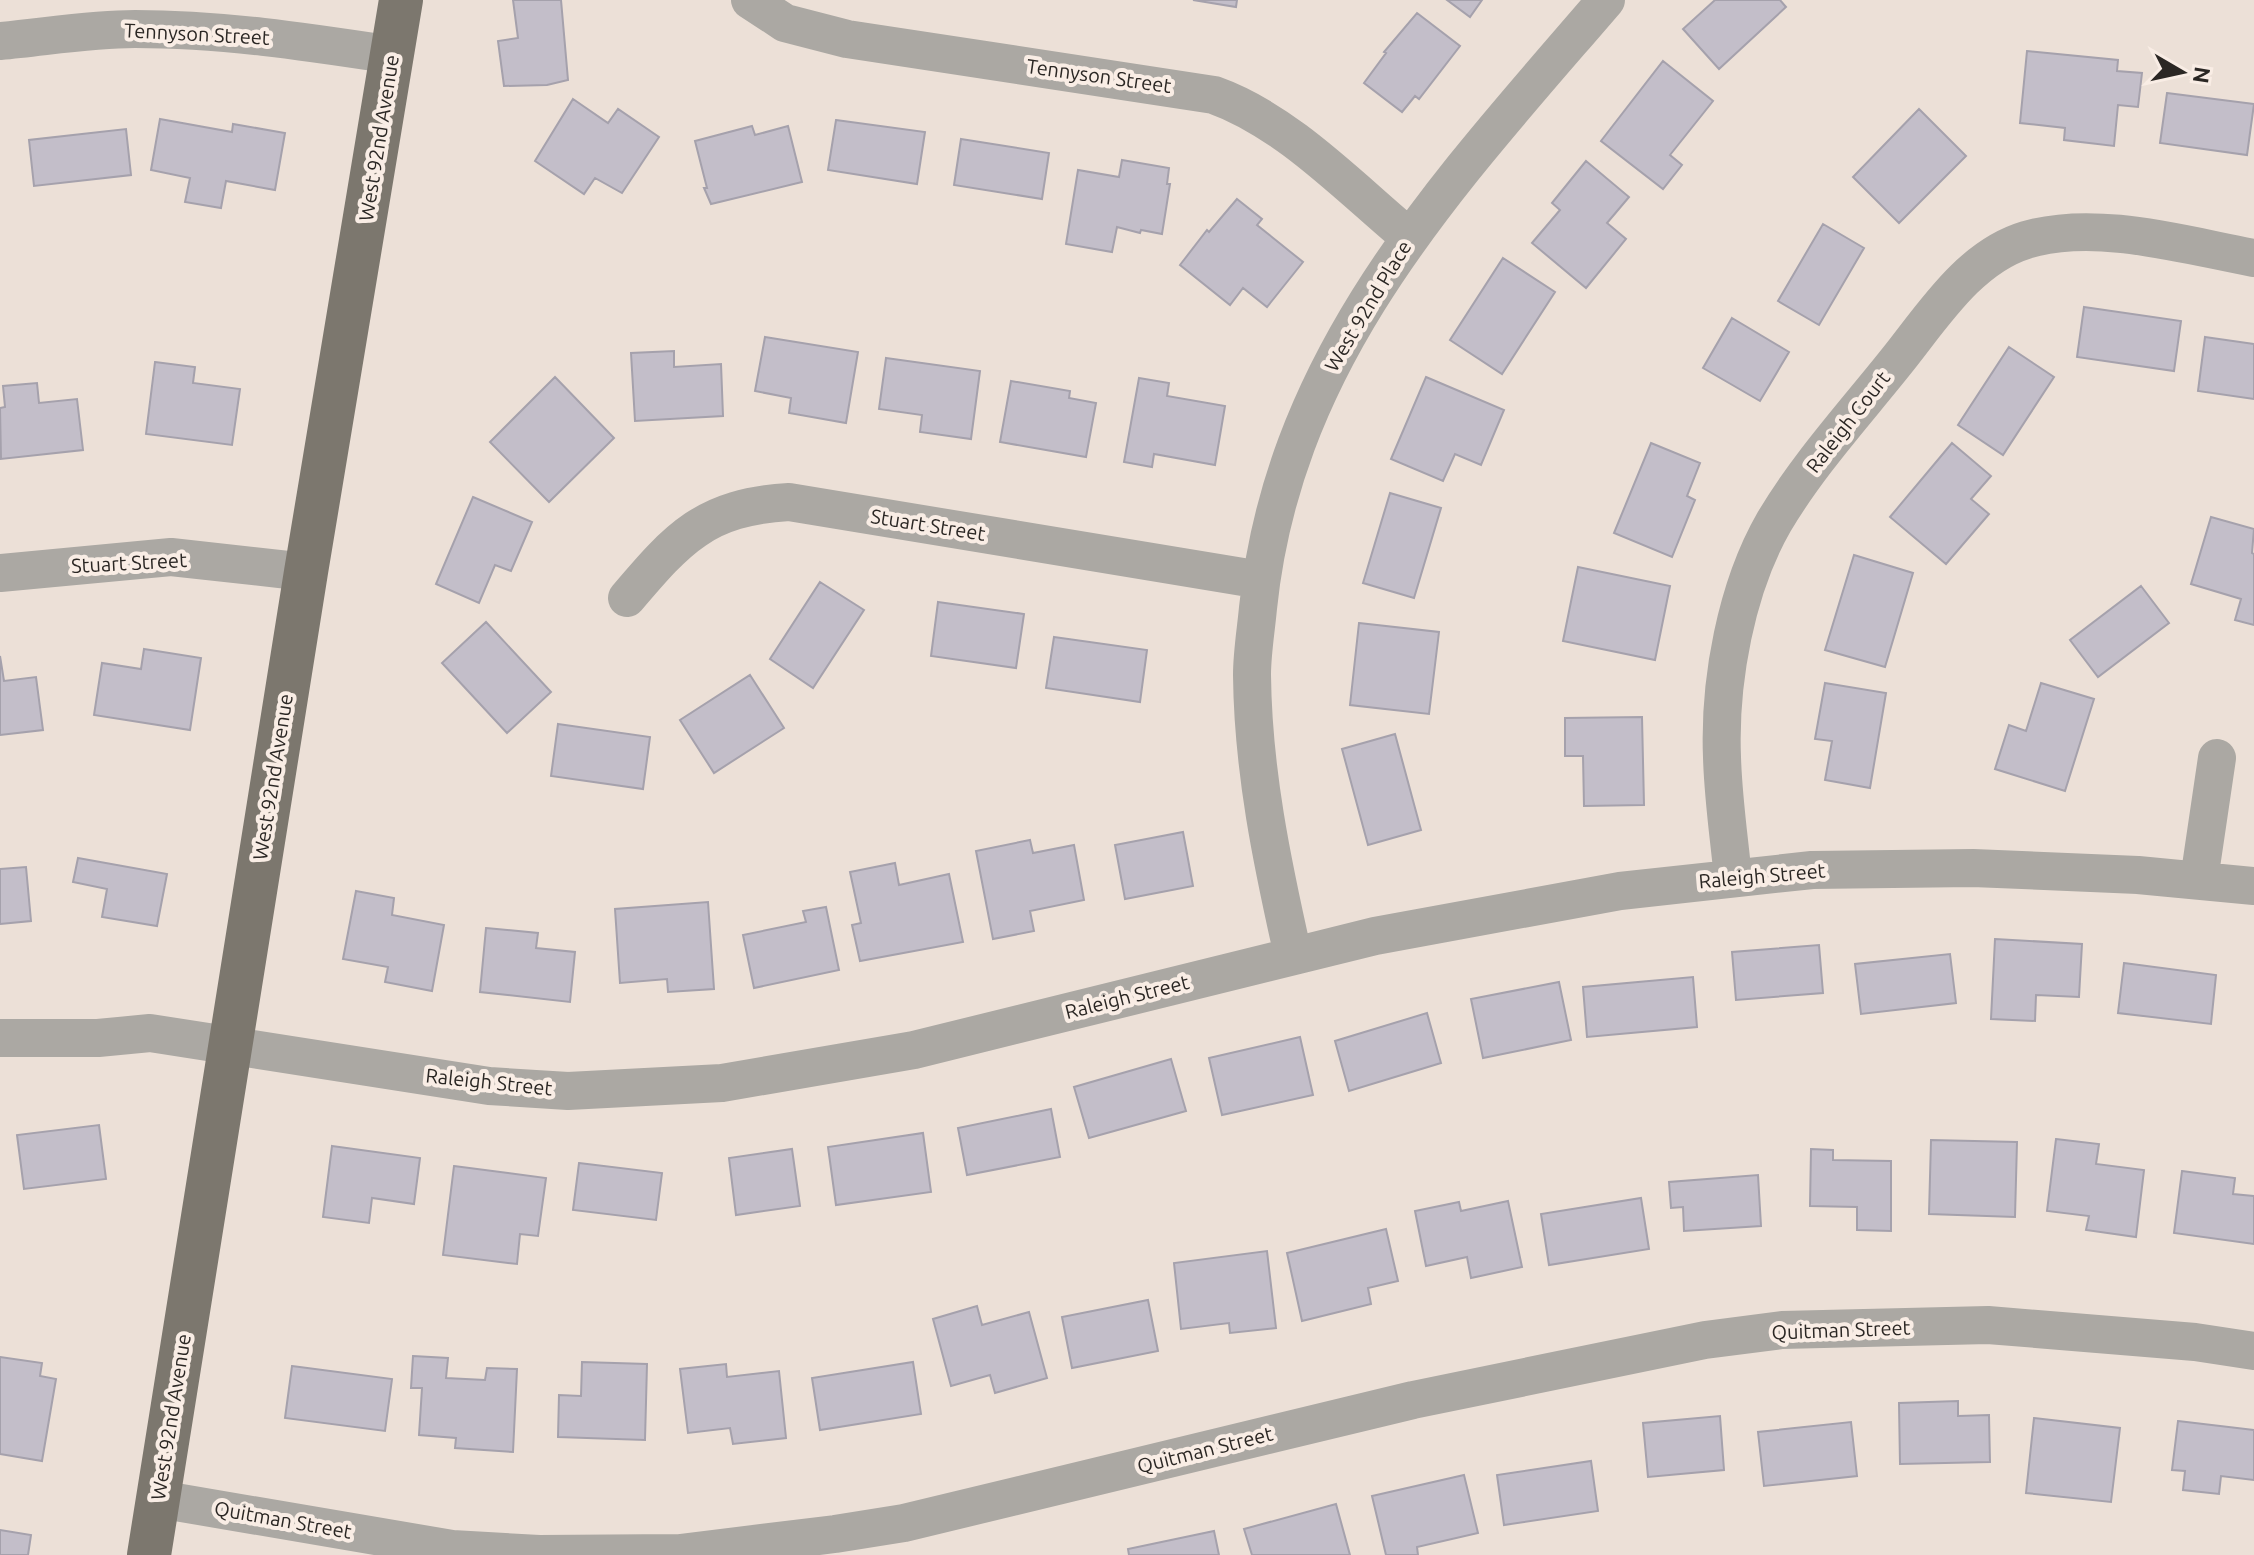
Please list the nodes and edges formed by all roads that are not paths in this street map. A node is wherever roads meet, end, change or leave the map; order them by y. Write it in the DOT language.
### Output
graph roads {
  1 [pos="401,0"];
  2 [pos="750,0"];
  3 [pos="1606,0"];
  4 [pos="0,41"];
  5 [pos="393,55"];
  6 [pos="1409,237"];
  7 [pos="2254,258"];
  8 [pos="306,572"];
  9 [pos="0,573"];
  10 [pos="1261,580"];
  11 [pos="627,598"];
  12 [pos="2217,758"];
  13 [pos="1733,878"];
  14 [pos="2199,880"];
  15 [pos="2254,886"];
  16 [pos="1293,955"];
  17 [pos="0,1038"];
  18 [pos="230,1046"];
  19 [pos="2254,1351"];
  20 [pos="158,1499"];
  21 [pos="149,1555"];
  1 -- 5 [label="main road, West 92nd Avenue"];
  2 -- 6 [label="street, Tennyson Street"];
  3 -- 6 [label="street, West 92nd Place"];
  4 -- 5 [label="street, Tennyson Street"];
  5 -- 8 [label="main road, West 92nd Avenue"];
  6 -- 10 [label="street, West 92nd Place"];
  7 -- 13 [label="street, Raleigh Court"];
  8 -- 9 [label="street, Stuart Street"];
  8 -- 18 [label="main road, West 92nd Avenue"];
  10 -- 11 [label="street, Stuart Street"];
  10 -- 16 [label="street, West 92nd Place"];
  12 -- 14 [label="street"];
  13 -- 14 [label="street, Raleigh Street"];
  13 -- 16 [label="street, Raleigh Street"];
  14 -- 15 [label="street, Raleigh Street"];
  16 -- 18 [label="street, Raleigh Street"];
  17 -- 18 [label="street, Raleigh Street"];
  18 -- 20 [label="main road, West 92nd Avenue"];
  19 -- 20 [label="street, Quitman Street"];
  20 -- 21 [label="main road, West 92nd Avenue"];
}
